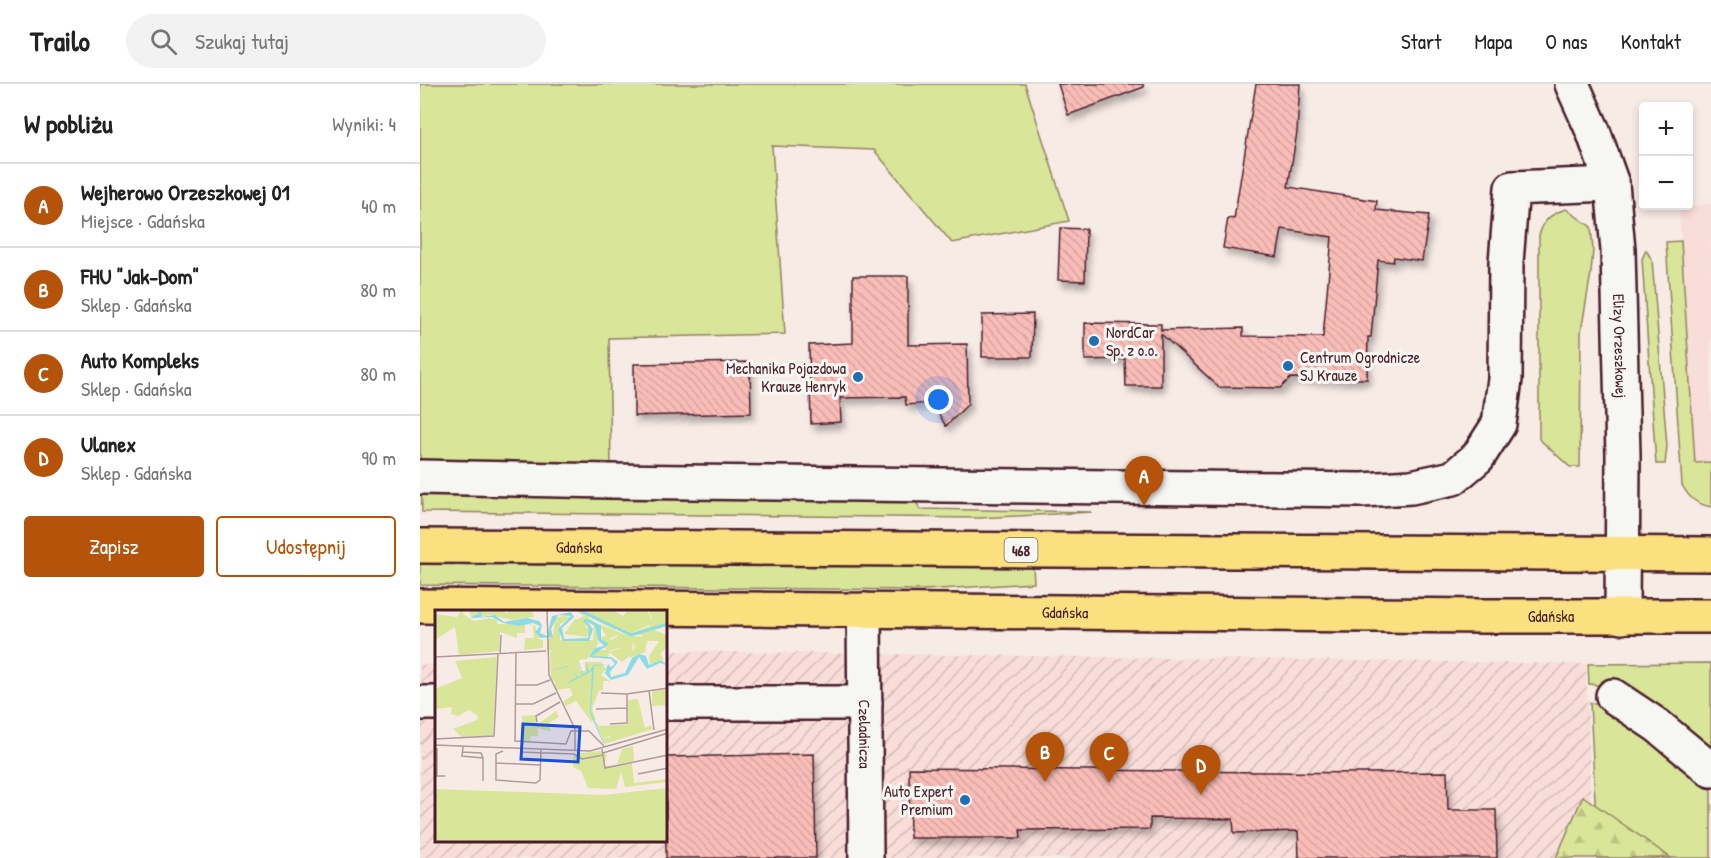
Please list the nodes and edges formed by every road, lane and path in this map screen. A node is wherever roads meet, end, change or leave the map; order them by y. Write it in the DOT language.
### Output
graph roads {
  1 [pos="1572,84"];
  2 [pos="1612,184"];
  3 [pos="420,477"];
  4 [pos="420,546"];
  5 [pos="1623,554"];
  6 [pos="1711,554"];
  7 [pos="420,606"];
  8 [pos="864,610"];
  9 [pos="1622,616"];
  10 [pos="1711,616"];
  11 [pos="1613,696"];
  12 [pos="668,703"];
  13 [pos="865,703"];
  14 [pos="1711,770"];
  15 [pos="866,858"];
  1 -- 2 [label="street, Elizy Orzeszkowej"];
  2 -- 3 [label="street"];
  2 -- 5 [label="street, Elizy Orzeszkowej"];
  4 -- 5 [label="main road, Gdańska / 468"];
  5 -- 6 [label="main road, Gdańska / 468"];
  5 -- 9 [label="street, Elizy Orzeszkowej"];
  7 -- 8 [label="main road, Gdańska"];
  8 -- 9 [label="main road, Gdańska"];
  8 -- 13 [label="street, Czeladnicza"];
  9 -- 10 [label="main road, Gdańska"];
  11 -- 14 [label="street"];
  12 -- 13 [label="street"];
  13 -- 15 [label="street, Czeladnicza"];
}
